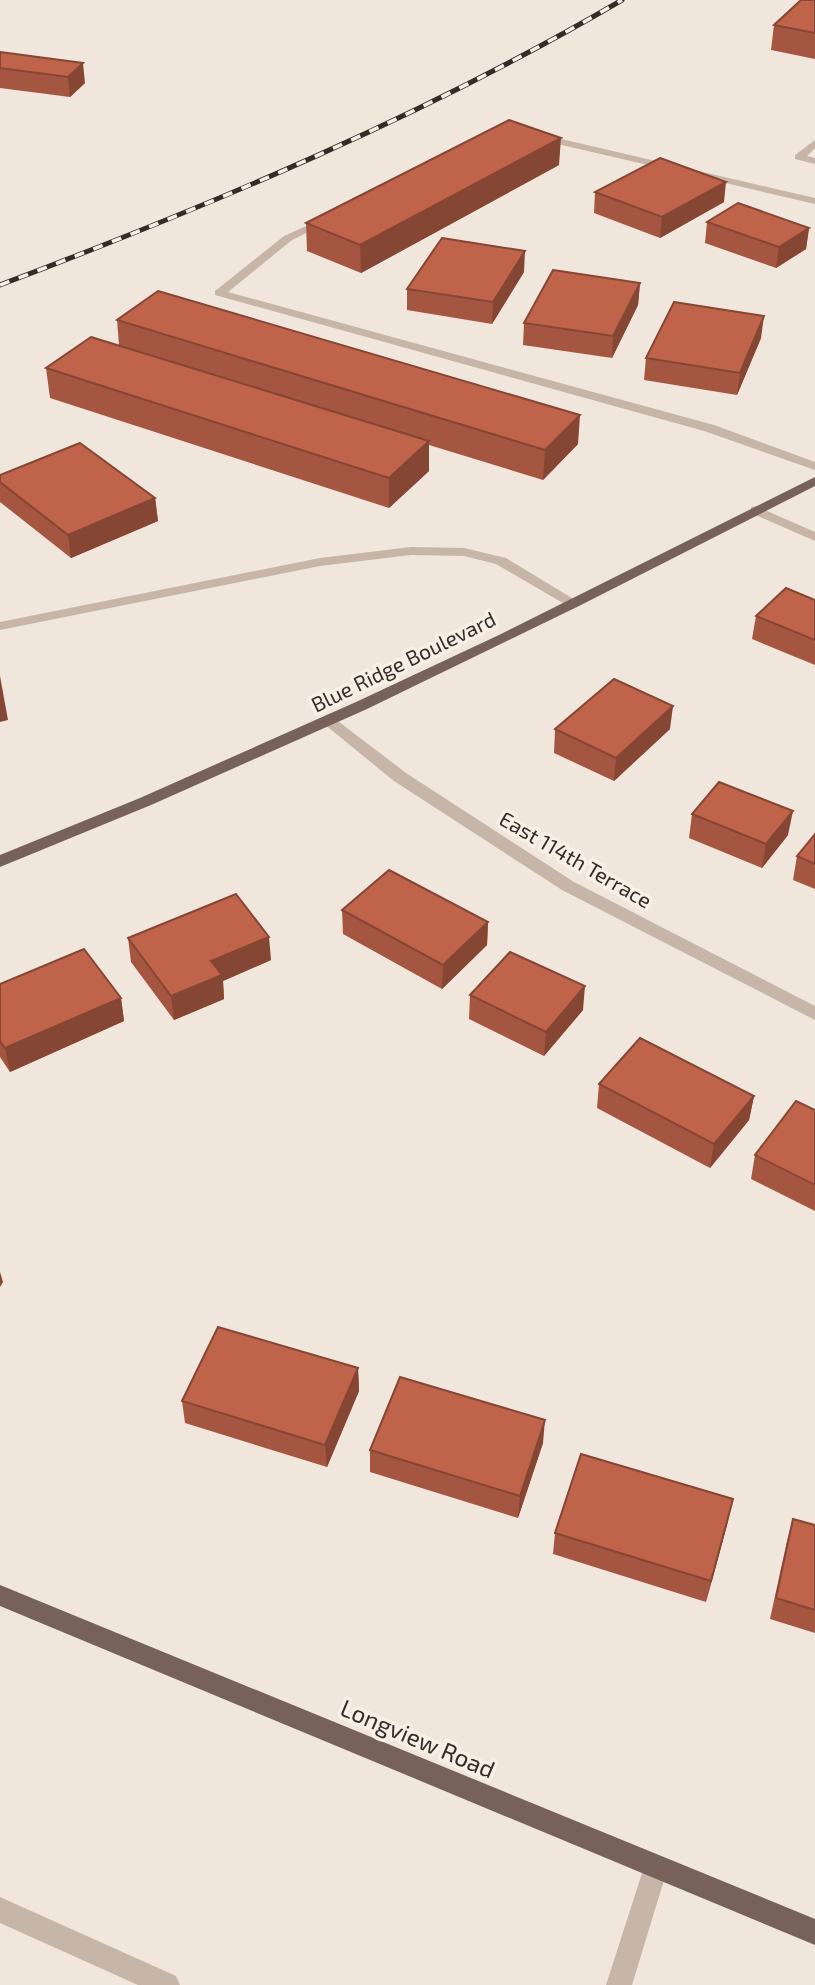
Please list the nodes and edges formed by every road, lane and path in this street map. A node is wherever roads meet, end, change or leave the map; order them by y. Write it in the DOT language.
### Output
graph roads {
  1 [pos="530,135"];
  2 [pos="815,143"];
  3 [pos="815,161"];
  4 [pos="815,201"];
  5 [pos="338,215"];
  6 [pos="815,466"];
  7 [pos="815,481"];
  8 [pos="756,510"];
  9 [pos="815,537"];
  10 [pos="573,603"];
  11 [pos="0,626"];
  12 [pos="328,721"];
  13 [pos="0,861"];
  14 [pos="815,1014"];
  15 [pos="0,1595"];
  16 [pos="656,1867"];
  17 [pos="0,1910"];
  18 [pos="815,1932"];
  19 [pos="167,1985"];
  20 [pos="619,1985"];
  1 -- 4 [label="street"];
  2 -- 3 [label="street"];
  5 -- 6 [label="street"];
  7 -- 8 [label="main road, Blue Ridge Boulevard"];
  8 -- 9 [label="street"];
  8 -- 10 [label="main road, Blue Ridge Boulevard"];
  10 -- 11 [label="street"];
  10 -- 12 [label="main road, Blue Ridge Boulevard"];
  12 -- 13 [label="main road, Blue Ridge Boulevard"];
  12 -- 14 [label="street, East 114th Terrace"];
  15 -- 16 [label="main road, Longview Road"];
  16 -- 18 [label="main road, Longview Road"];
  16 -- 20 [label="street"];
  17 -- 19 [label="street"];
}
